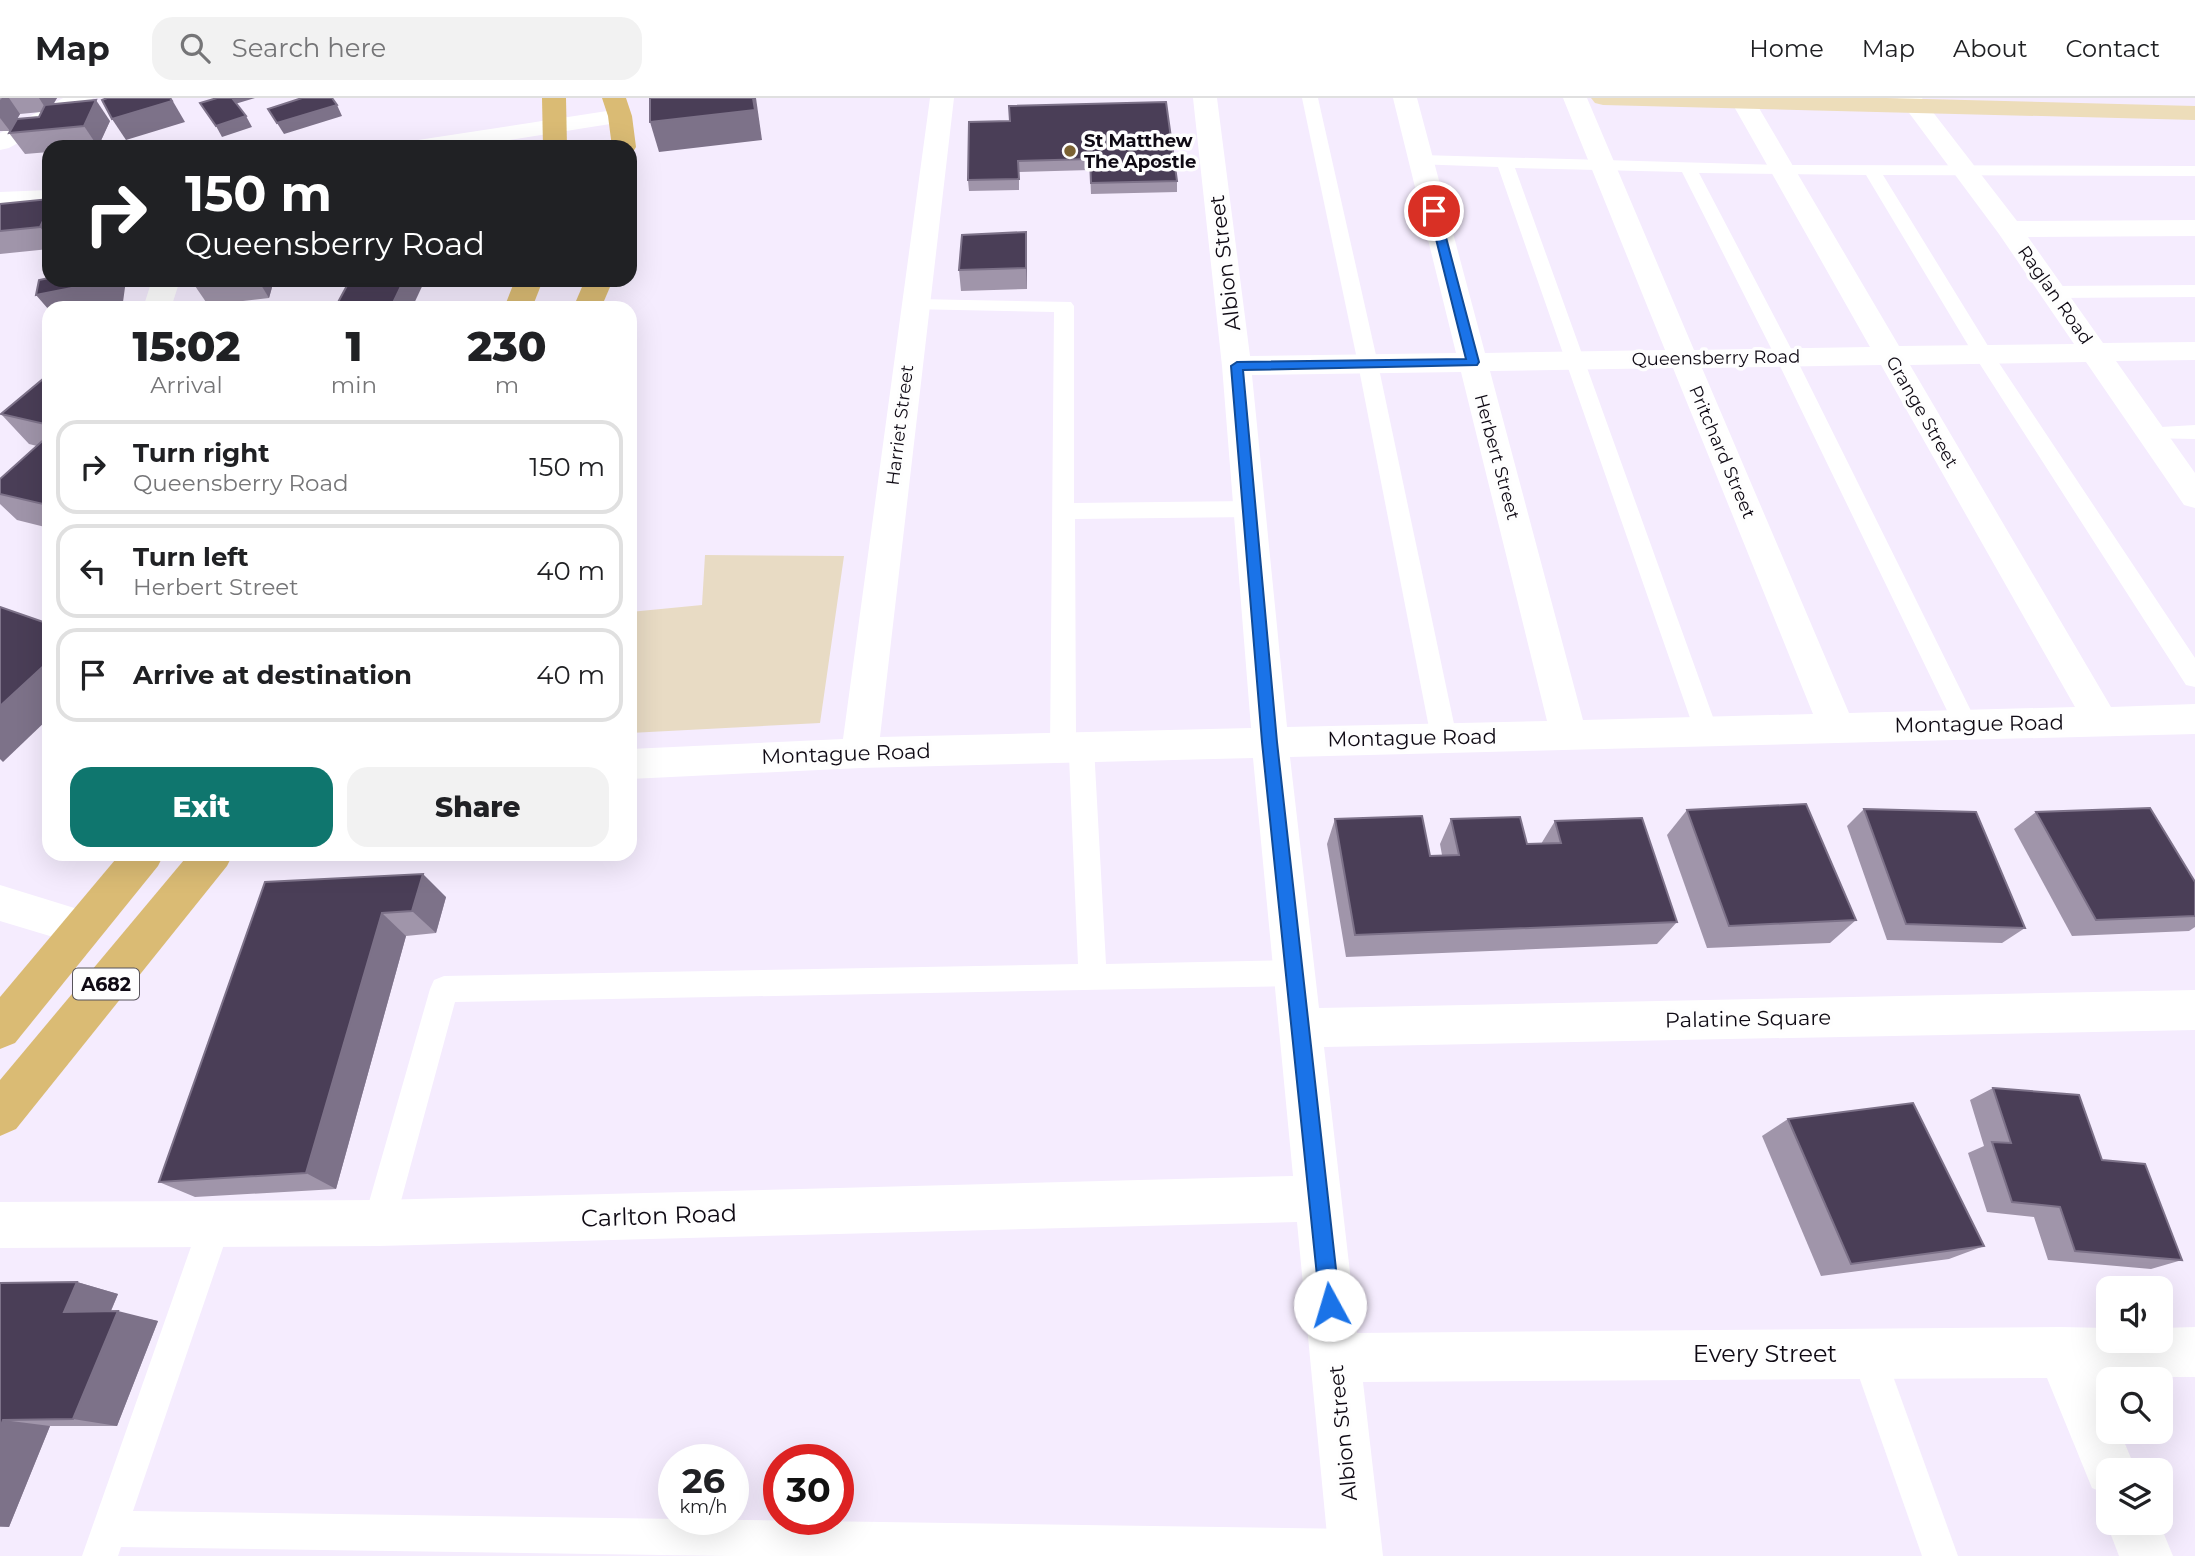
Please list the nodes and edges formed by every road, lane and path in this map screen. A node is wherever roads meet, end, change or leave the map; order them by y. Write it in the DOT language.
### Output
graph roads {
  1 [pos="81,98"];
  2 [pos="554,98"];
  3 [pos="942,98"];
  4 [pos="1205,98"];
  5 [pos="1310,98"];
  6 [pos="1405,98"];
  7 [pos="1575,98"];
  8 [pos="1603,98"];
  9 [pos="1744,103"];
  10 [pos="1914,103"];
  11 [pos="617,107"];
  12 [pos="2195,113"];
  13 [pos="555,136"];
  14 [pos="505,140"];
  15 [pos="623,140"];
  16 [pos="0,143"];
  17 [pos="1421,160"];
  18 [pos="1505,163"];
  19 [pos="1604,167"];
  20 [pos="1688,168"];
  21 [pos="1782,170"];
  22 [pos="1872,171"];
  23 [pos="2195,171"];
  24 [pos="1965,172"];
  25 [pos="42,198"];
  26 [pos="0,200"];
  27 [pos="2195,228"];
  28 [pos="2008,229"];
  29 [pos="2195,291"];
  30 [pos="2053,292"];
  31 [pos="915,305"];
  32 [pos="2195,351"];
  33 [pos="2095,352"];
  34 [pos="1984,355"];
  35 [pos="1890,357"];
  36 [pos="1683,358"];
  37 [pos="1786,358"];
  38 [pos="1577,360"];
  39 [pos="1473,362"];
  40 [pos="1368,364"];
  41 [pos="1237,366"];
  42 [pos="2195,432"];
  43 [pos="2151,433"];
  44 [pos="2195,496"];
  45 [pos="1250,509"];
  46 [pos="1064,511"];
  47 [pos="2195,678"];
  48 [pos="2195,719"];
  49 [pos="2101,721"];
  50 [pos="1966,724"];
  51 [pos="1836,727"];
  52 [pos="1706,731"];
  53 [pos="1569,734"];
  54 [pos="1444,738"];
  55 [pos="1270,742"];
  56 [pos="1072,747"];
  57 [pos="860,753"];
  58 [pos="637,764"];
  59 [pos="139,861"];
  60 [pos="207,861"];
  61 [pos="0,903"];
  62 [pos="83,928"];
  63 [pos="1295,973"];
  64 [pos="1093,976"];
  65 [pos="2195,1010"];
  66 [pos="1301,1028"];
  67 [pos="0,1029"];
  68 [pos="0,1114"];
  69 [pos="1319,1198"];
  70 [pos="379,1223"];
  71 [pos="215,1224"];
  72 [pos="0,1225"];
  73 [pos="2062,1352"];
  74 [pos="2195,1352"];
  75 [pos="1868,1353"];
  76 [pos="1335,1358"];
  77 [pos="2105,1458"];
  78 [pos="2137,1535"];
  79 [pos="105,1542"];
  80 [pos="1355,1551"];
  81 [pos="1940,1556"];
  82 [pos="2146,1556"];
  1 -- 16 [label="street"];
  2 -- 13 [label="main road"];
  3 -- 31 [label="street, Harriet Street"];
  4 -- 41 [label="street, Albion Street"];
  5 -- 40 [label="lane"];
  6 -- 17 [label="street, Herbert Street"];
  7 -- 19 [label="street, Pritchard Street"];
  8 -- 9 [label="main road"];
  9 -- 10 [label="main road"];
  9 -- 21 [label="street, Grange Street"];
  10 -- 12 [label="main road"];
  10 -- 24 [label="street, Raglan Road"];
  11 -- 13 [label="street"];
  11 -- 15 [label="main road"];
  13 -- 14 [label="street"];
  17 -- 18 [label="lane"];
  17 -- 39 [label="street, Herbert Street"];
  18 -- 19 [label="lane"];
  18 -- 38 [label="lane"];
  19 -- 20 [label="lane"];
  19 -- 36 [label="street, Pritchard Street"];
  20 -- 21 [label="lane"];
  20 -- 37 [label="lane"];
  21 -- 22 [label="lane"];
  21 -- 35 [label="street, Grange Street"];
  22 -- 24 [label="lane"];
  22 -- 34 [label="lane"];
  23 -- 24 [label="lane"];
  24 -- 28 [label="street, Raglan Road"];
  25 -- 26 [label="street"];
  27 -- 28 [label="street"];
  28 -- 30 [label="street, Raglan Road"];
  29 -- 30 [label="lane"];
  30 -- 33 [label="street, Raglan Road"];
  31 -- 46 [label="lane"];
  31 -- 57 [label="street, Harriet Street"];
  32 -- 33 [label="street, Queensberry Road"];
  33 -- 34 [label="street, Queensberry Road"];
  33 -- 43 [label="street, Raglan Road"];
  34 -- 35 [label="street, Queensberry Road"];
  34 -- 47 [label="lane"];
  35 -- 37 [label="street, Queensberry Road"];
  35 -- 49 [label="street, Grange Street"];
  36 -- 37 [label="street, Queensberry Road"];
  36 -- 38 [label="street, Queensberry Road"];
  36 -- 51 [label="street, Pritchard Street"];
  37 -- 50 [label="lane"];
  38 -- 39 [label="street, Queensberry Road"];
  38 -- 52 [label="lane"];
  39 -- 40 [label="street, Queensberry Road"];
  39 -- 53 [label="street, Herbert Street"];
  40 -- 41 [label="street, Queensberry Road"];
  40 -- 54 [label="lane"];
  41 -- 45 [label="street, Albion Street"];
  42 -- 43 [label="lane"];
  43 -- 44 [label="street, Raglan Road"];
  45 -- 46 [label="lane"];
  45 -- 55 [label="street, Albion Street"];
  46 -- 56 [label="lane"];
  48 -- 49 [label="street, Montague Road"];
  49 -- 50 [label="street, Montague Road"];
  50 -- 51 [label="street, Montague Road"];
  51 -- 52 [label="street, Montague Road"];
  52 -- 53 [label="street, Montague Road"];
  53 -- 54 [label="street, Montague Road"];
  54 -- 55 [label="street, Montague Road"];
  55 -- 56 [label="street, Montague Road"];
  55 -- 63 [label="street, Albion Street"];
  56 -- 57 [label="street, Montague Road"];
  56 -- 64 [label="lane"];
  57 -- 58 [label="street, Montague Road"];
  59 -- 62 [label="main road, A682"];
  60 -- 68 [label="main road, A682"];
  61 -- 62 [label="street"];
  62 -- 67 [label="main road, A682"];
  63 -- 64 [label="lane"];
  63 -- 66 [label="street, Albion Street"];
  64 -- 70 [label="lane"];
  65 -- 66 [label="street, Palatine Square"];
  66 -- 69 [label="street, Albion Street"];
  69 -- 70 [label="street, Carlton Road"];
  69 -- 76 [label="street, Albion Street"];
  70 -- 71 [label="street, Carlton Road"];
  71 -- 72 [label="street, Carlton Road"];
  71 -- 79 [label="lane"];
  73 -- 74 [label="street, Every Street"];
  73 -- 75 [label="street, Every Street"];
  73 -- 77 [label="street"];
  75 -- 76 [label="street, Every Street"];
  75 -- 81 [label="lane"];
  76 -- 80 [label="street, Albion Street"];
  78 -- 82 [label="street"];
  79 -- 80 [label="lane"];
}
